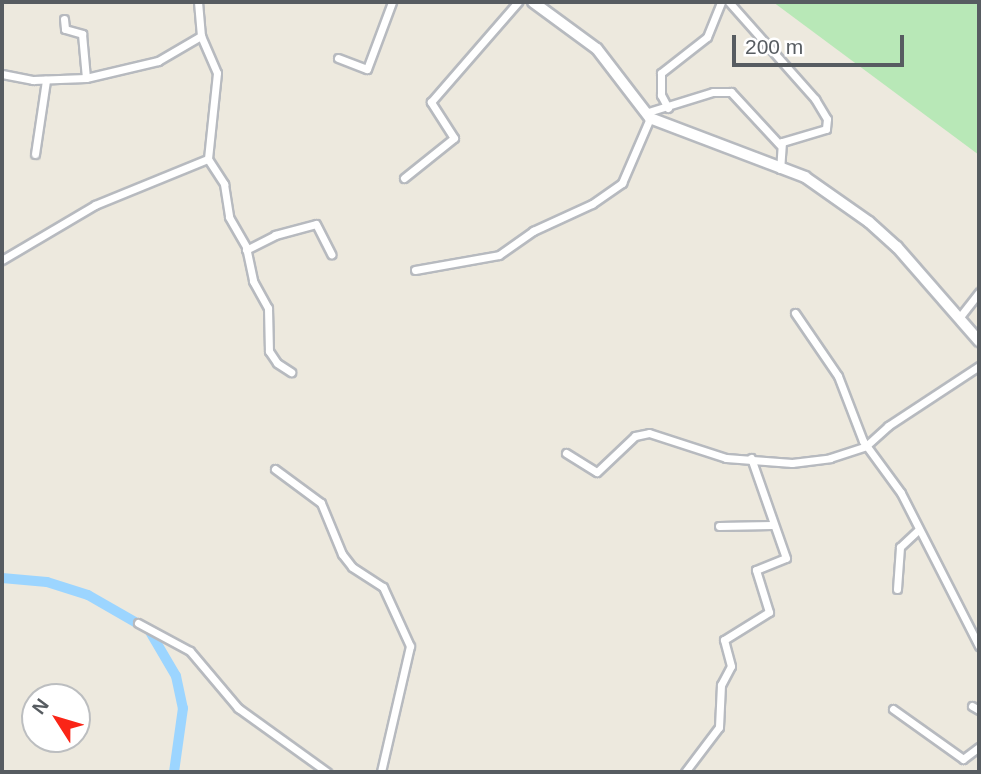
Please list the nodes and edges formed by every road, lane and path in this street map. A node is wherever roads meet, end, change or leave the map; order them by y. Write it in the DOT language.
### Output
graph roads {
  1 [pos="198,2"];
  2 [pos="392,2"];
  3 [pos="518,2"];
  4 [pos="533,2"];
  5 [pos="721,2"];
  6 [pos="729,2"];
  7 [pos="64,19"];
  8 [pos="201,36"];
  9 [pos="338,58"];
  10 [pos="2,74"];
  11 [pos="86,78"];
  12 [pos="46,80"];
  13 [pos="668,108"];
  14 [pos="647,115"];
  15 [pos="780,145"];
  16 [pos="35,154"];
  17 [pos="208,159"];
  18 [pos="780,169"];
  19 [pos="404,178"];
  20 [pos="246,250"];
  21 [pos="331,254"];
  22 [pos="2,260"];
  23 [pos="415,270"];
  24 [pos="979,292"];
  25 [pos="795,313"];
  26 [pos="959,318"];
  27 [pos="979,341"];
  28 [pos="979,366"];
  29 [pos="291,372"];
  30 [pos="866,446"];
  31 [pos="566,453"];
  32 [pos="751,458"];
  33 [pos="275,469"];
  34 [pos="772,524"];
  35 [pos="719,526"];
  36 [pos="917,531"];
  37 [pos="897,589"];
  38 [pos="138,623"];
  39 [pos="979,646"];
  40 [pos="893,709"];
  41 [pos="979,747"];
  42 [pos="327,772"];
  43 [pos="381,772"];
  44 [pos="685,772"];
  1 -- 8 [label="street"];
  2 -- 9 [label="street"];
  3 -- 19 [label="street"];
  4 -- 14 [label="street"];
  5 -- 13 [label="street"];
  6 -- 15 [label="street"];
  7 -- 11 [label="street"];
  8 -- 11 [label="street"];
  8 -- 17 [label="street"];
  10 -- 12 [label="street"];
  11 -- 12 [label="street"];
  12 -- 16 [label="street"];
  13 -- 14 [label="street"];
  13 -- 15 [label="street"];
  14 -- 18 [label="street"];
  14 -- 23 [label="street"];
  15 -- 18 [label="street"];
  17 -- 20 [label="street"];
  17 -- 22 [label="street"];
  18 -- 26 [label="street"];
  20 -- 21 [label="street"];
  20 -- 29 [label="street"];
  24 -- 26 [label="street"];
  25 -- 30 [label="street"];
  26 -- 27 [label="street"];
  28 -- 30 [label="street"];
  30 -- 32 [label="street"];
  30 -- 36 [label="street"];
  31 -- 32 [label="street"];
  32 -- 34 [label="street"];
  33 -- 43 [label="street"];
  34 -- 35 [label="street"];
  34 -- 44 [label="street"];
  36 -- 37 [label="street"];
  36 -- 39 [label="street"];
  38 -- 42 [label="street"];
  40 -- 41 [label="street"];
}
